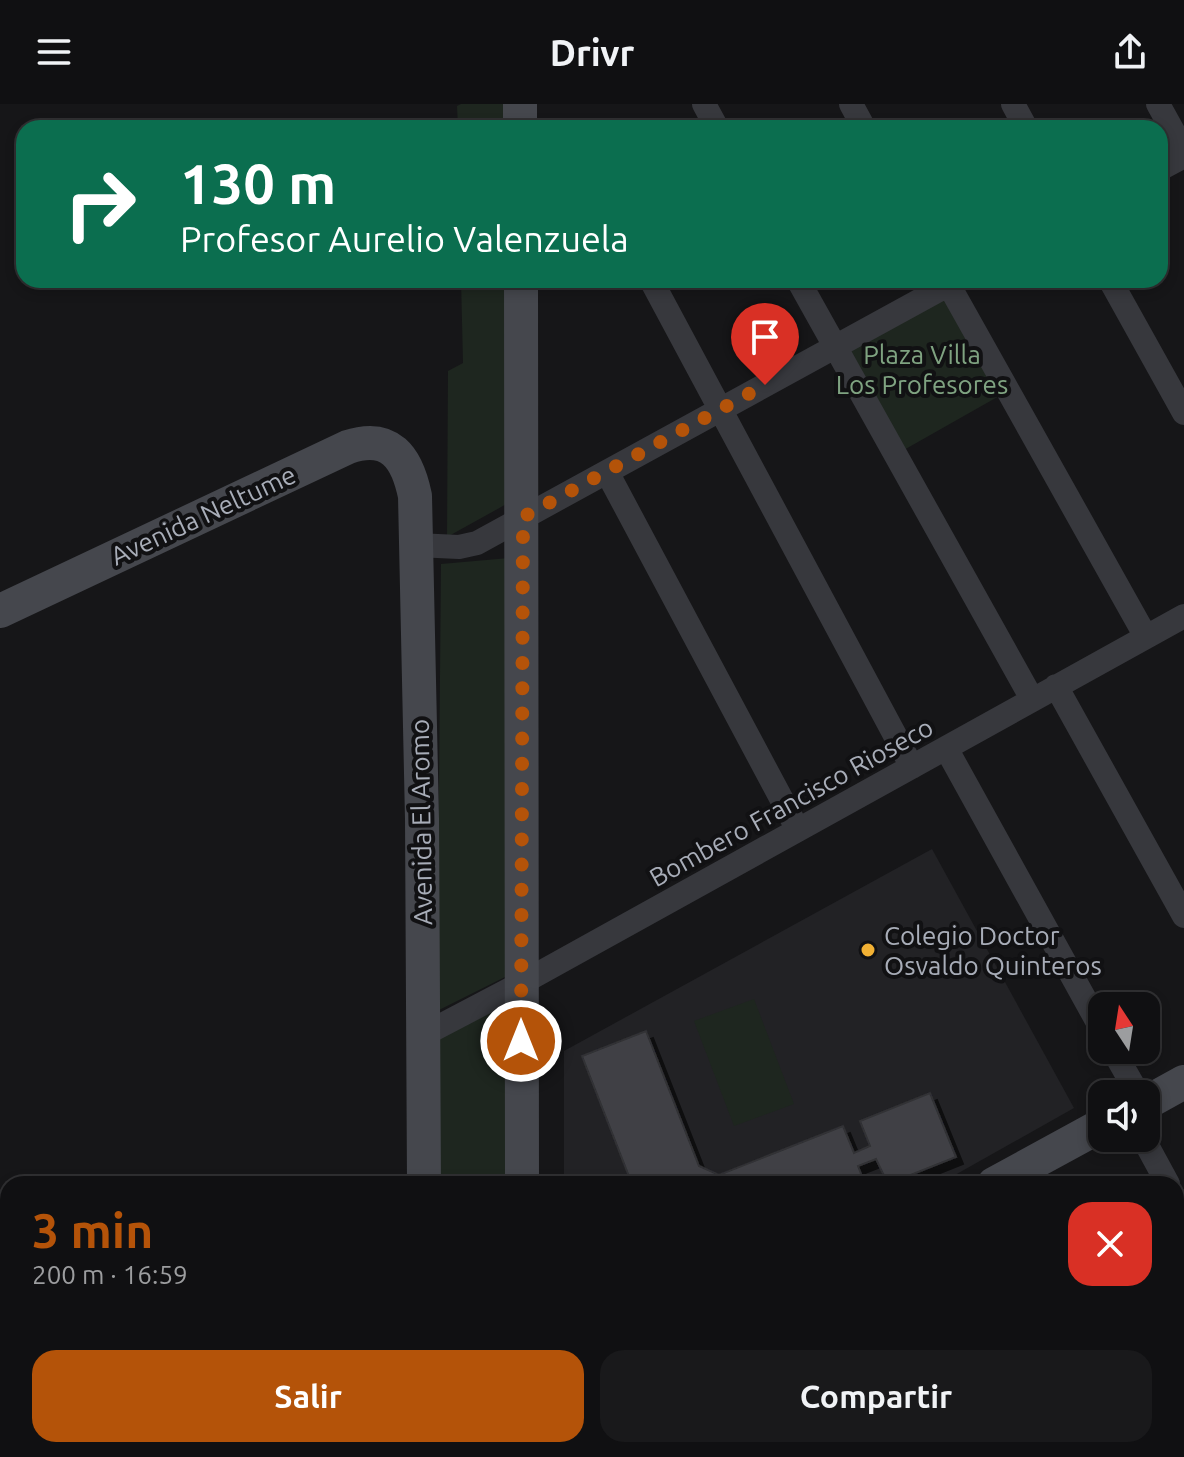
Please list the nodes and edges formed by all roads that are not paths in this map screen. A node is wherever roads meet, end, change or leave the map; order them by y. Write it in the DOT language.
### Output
graph roads {
  1 [pos="1168,123"];
  2 [pos="1184,154"];
  3 [pos="521,288"];
  4 [pos="655,288"];
  5 [pos="802,288"];
  6 [pos="939,288"];
  7 [pos="953,288"];
  8 [pos="1114,288"];
  9 [pos="834,347"];
  10 [pos="720,410"];
  11 [pos="1184,413"];
  12 [pos="404,461"];
  13 [pos="607,472"];
  14 [pos="523,517"];
  15 [pos="416,545"];
  16 [pos="0,611"];
  17 [pos="1181,625"];
  18 [pos="1146,637"];
  19 [pos="1056,686"];
  20 [pos="1032,699"];
  21 [pos="946,748"];
  22 [pos="912,767"];
  23 [pos="798,830"];
  24 [pos="1184,916"];
  25 [pos="520,984"];
  26 [pos="1088,1005"];
  27 [pos="425,1034"];
  28 [pos="1184,1082"];
  29 [pos="1160,1095"];
  30 [pos="1088,1133"];
  31 [pos="1151,1152"];
  32 [pos="424,1176"];
  33 [pos="522,1176"];
  34 [pos="1016,1176"];
  35 [pos="1164,1176"];
  1 -- 2 [label="street"];
  3 -- 14 [label="street"];
  4 -- 10 [label="street"];
  5 -- 9 [label="street"];
  6 -- 9 [label="street"];
  7 -- 18 [label="street"];
  8 -- 11 [label="street"];
  9 -- 10 [label="street"];
  9 -- 20 [label="street"];
  10 -- 13 [label="street"];
  10 -- 22 [label="street"];
  12 -- 15 [label="street, Avenida El Aromo"];
  12 -- 16 [label="street, Avenida Neltume"];
  13 -- 14 [label="street"];
  13 -- 23 [label="street"];
  14 -- 15 [label="street"];
  14 -- 25 [label="street"];
  15 -- 27 [label="street, Avenida El Aromo"];
  17 -- 18 [label="street, Bombero Francisco Rioseco"];
  18 -- 19 [label="street, Bombero Francisco Rioseco"];
  19 -- 20 [label="street, Bombero Francisco Rioseco"];
  19 -- 24 [label="street"];
  20 -- 21 [label="street, Bombero Francisco Rioseco"];
  21 -- 22 [label="street, Bombero Francisco Rioseco"];
  21 -- 26 [label="street"];
  22 -- 23 [label="street, Bombero Francisco Rioseco"];
  23 -- 25 [label="street, Bombero Francisco Rioseco"];
  25 -- 27 [label="street, Bombero Francisco Rioseco"];
  25 -- 33 [label="street"];
  27 -- 32 [label="street, Avenida El Aromo"];
  28 -- 29 [label="street"];
  30 -- 34 [label="street"];
  31 -- 35 [label="street"];
}
